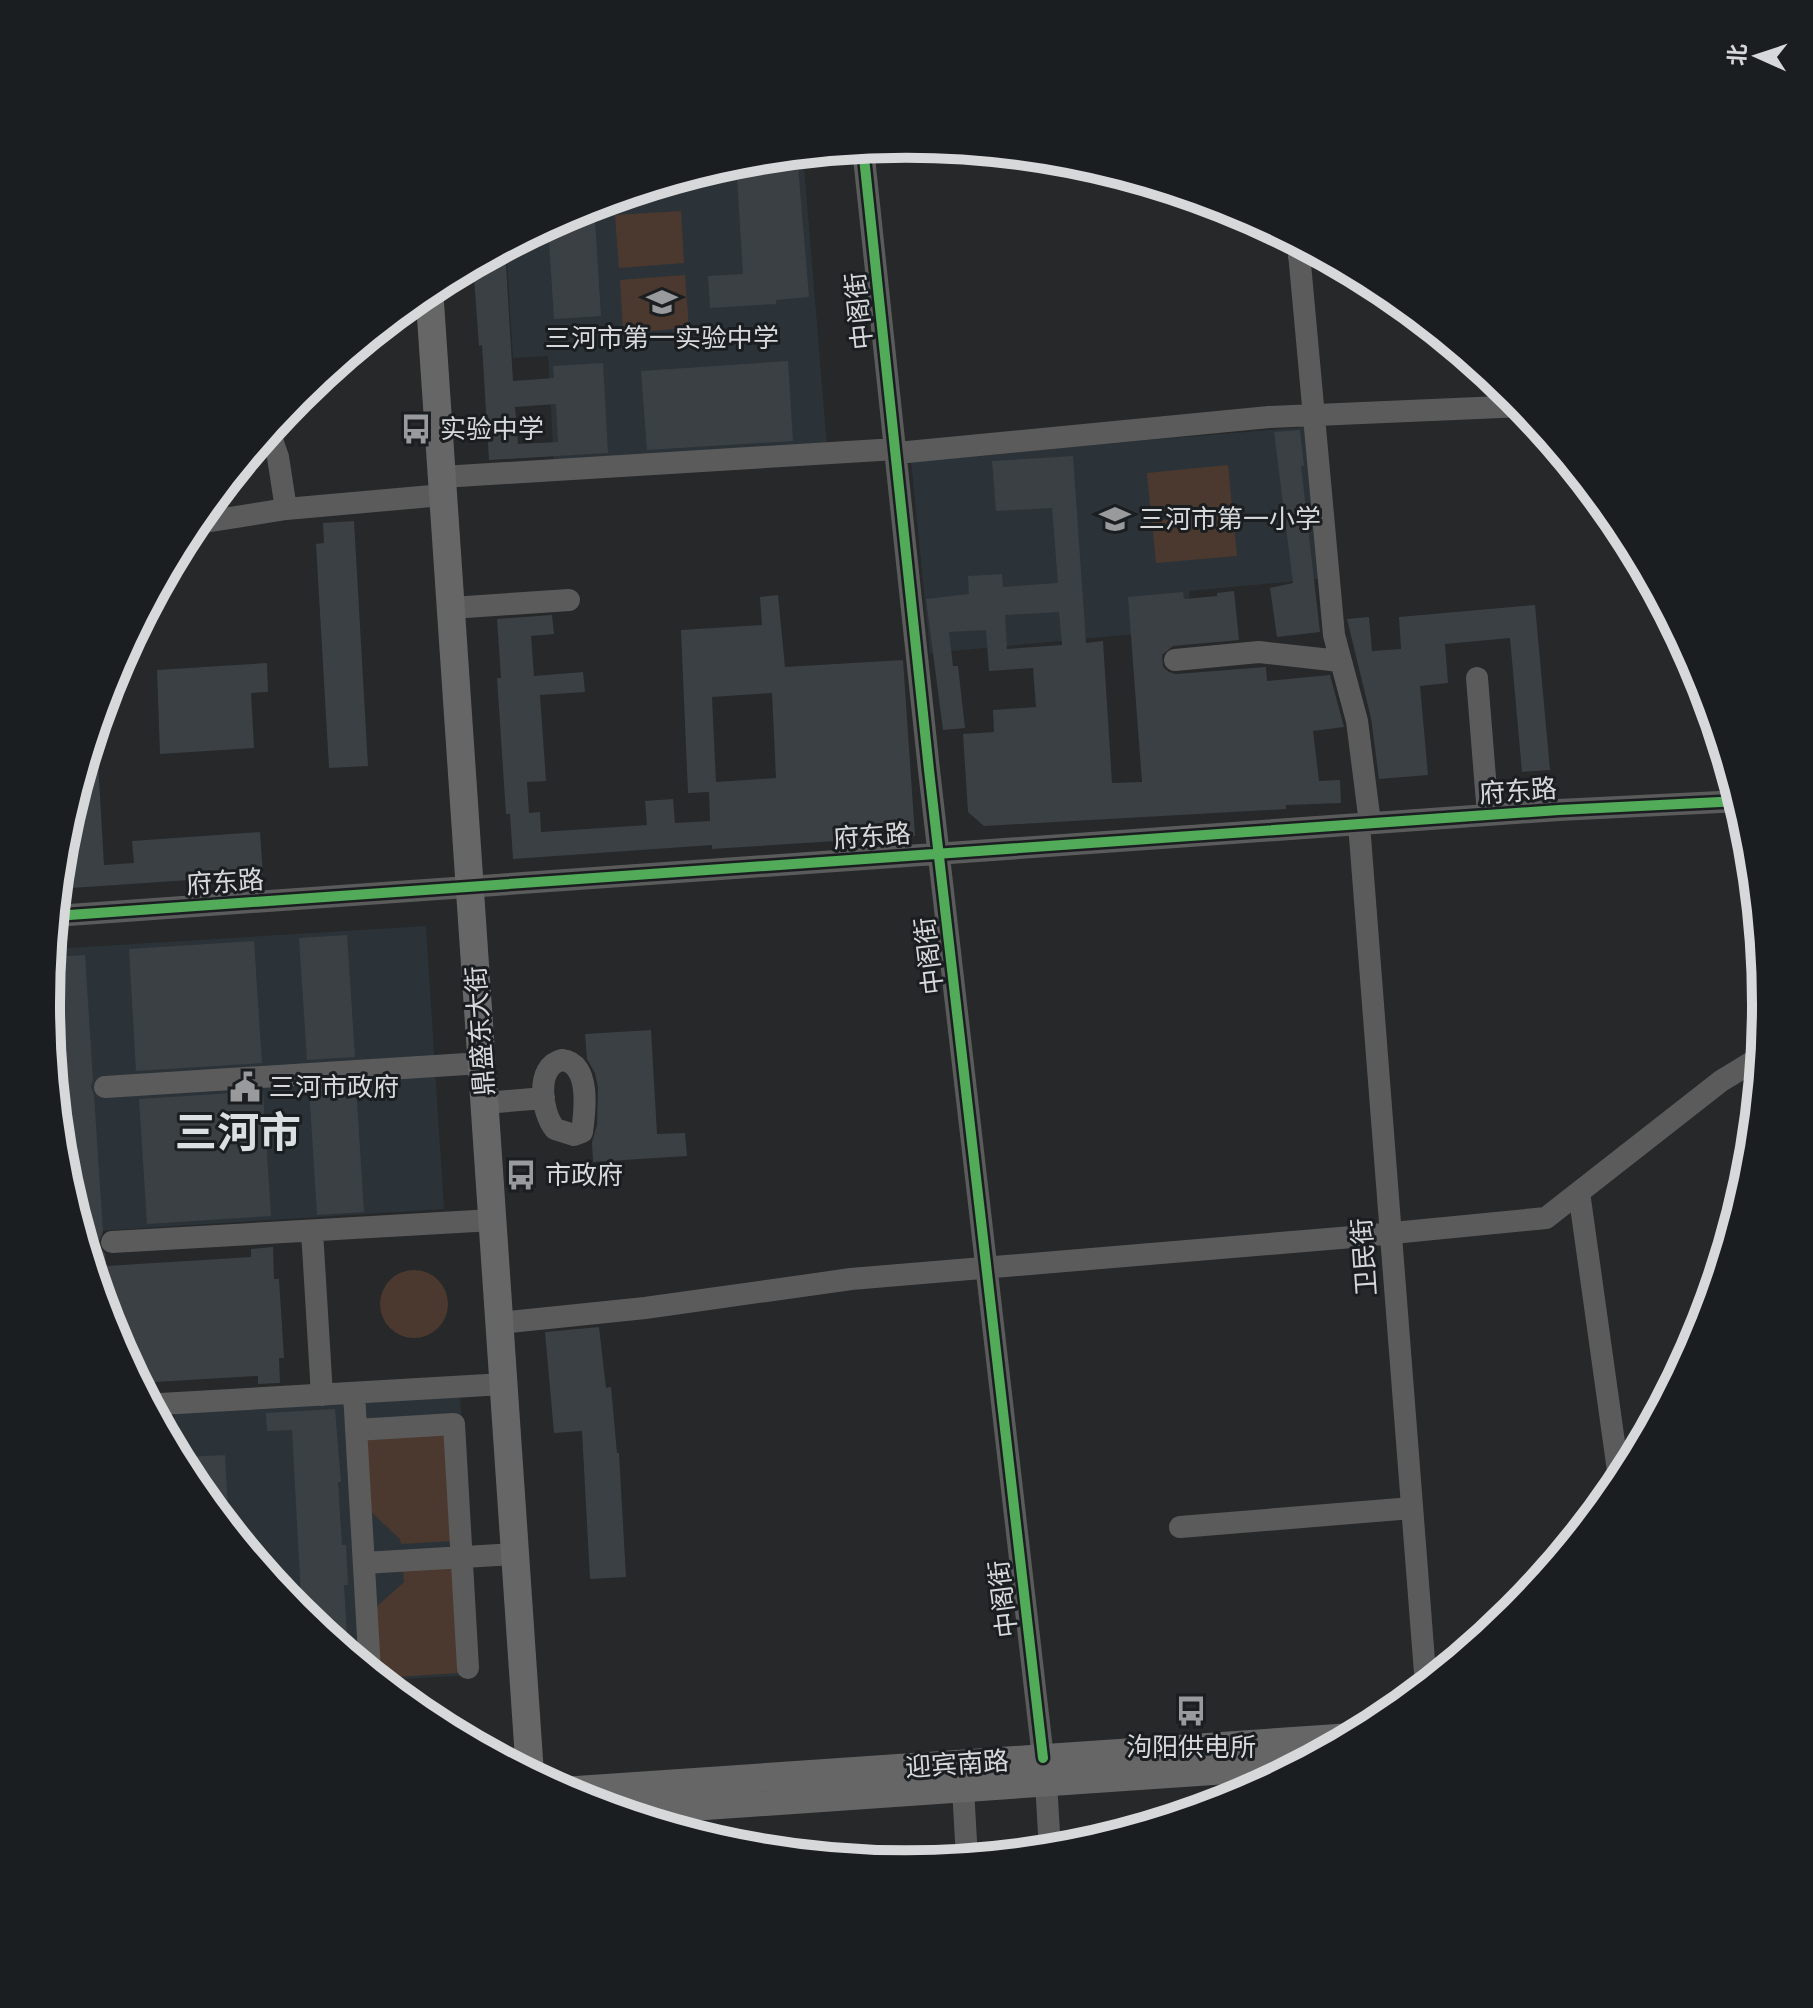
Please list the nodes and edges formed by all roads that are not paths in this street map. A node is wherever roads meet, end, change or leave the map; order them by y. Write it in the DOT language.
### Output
graph roads {
  1 [pos="864,159"];
  2 [pos="1306,258"];
  3 [pos="430,304"];
  4 [pos="1507,407"];
  5 [pos="1314,415"];
  6 [pos="273,443"];
  7 [pos="896,451"];
  8 [pos="443,486"];
  9 [pos="286,509"];
  10 [pos="212,521"];
  11 [pos="569,600"];
  12 [pos="451,608"];
  13 [pos="1175,660"];
  14 [pos="1340,661"];
  15 [pos="1477,678"];
  16 [pos="1728,802"];
  17 [pos="1488,815"];
  18 [pos="1364,824"];
  19 [pos="939,853"];
  20 [pos="470,886"];
  21 [pos="65,915"];
  22 [pos="482,1063"];
  23 [pos="1751,1063"];
  24 [pos="105,1087"];
  25 [pos="544,1098"];
  26 [pos="485,1103"];
  27 [pos="1579,1192"];
  28 [pos="493,1220"];
  29 [pos="312,1231"];
  30 [pos="1391,1234"];
  31 [pos="112,1242"];
  32 [pos="987,1268"];
  33 [pos="500,1323"];
  34 [pos="504,1384"];
  35 [pos="354,1393"];
  36 [pos="322,1395"];
  37 [pos="160,1404"];
  38 [pos="356,1430"];
  39 [pos="1617,1463"];
  40 [pos="1412,1508"];
  41 [pos="1180,1527"];
  42 [pos="515,1554"];
  43 [pos="462,1557"];
  44 [pos="364,1563"];
  45 [pos="369,1658"];
  46 [pos="468,1668"];
  47 [pos="1425,1673"];
  48 [pos="1324,1740"];
  49 [pos="529,1761"];
  50 [pos="1274,1766"];
  51 [pos="1044,1770"];
  52 [pos="963,1788"];
  53 [pos="592,1790"];
  54 [pos="647,1810"];
  55 [pos="1049,1838"];
  56 [pos="966,1849"];
  1 -- 7 [label="street, 中阁街"];
  2 -- 5 [label="street, 卫民街"];
  3 -- 8 [label="main road, 鼎盛东大街"];
  4 -- 5 [label="street"];
  5 -- 7 [label="street"];
  5 -- 14 [label="street, 卫民街"];
  6 -- 9 [label="street"];
  7 -- 8 [label="street"];
  7 -- 19 [label="street, 中阁街"];
  8 -- 9 [label="street"];
  8 -- 12 [label="main road, 鼎盛东大街"];
  9 -- 10 [label="street"];
  11 -- 12 [label="street"];
  12 -- 20 [label="main road, 鼎盛东大街"];
  13 -- 14 [label="street"];
  14 -- 18 [label="street, 卫民街"];
  15 -- 17 [label="street"];
  16 -- 17 [label="street, 府东路"];
  17 -- 18 [label="street, 府东路"];
  18 -- 19 [label="street, 府东路"];
  18 -- 30 [label="street, 卫民街"];
  19 -- 20 [label="street, 府东路"];
  19 -- 32 [label="street, 中阁街"];
  20 -- 21 [label="street, 府东路"];
  20 -- 22 [label="main road, 鼎盛东大街"];
  22 -- 24 [label="street"];
  22 -- 26 [label="main road, 鼎盛东大街"];
  23 -- 27 [label="street"];
  25 -- 26 [label="street"];
  26 -- 28 [label="main road, 鼎盛东大街"];
  27 -- 30 [label="street"];
  27 -- 39 [label="street"];
  28 -- 29 [label="street"];
  28 -- 33 [label="main road, 鼎盛东大街"];
  29 -- 31 [label="street"];
  29 -- 36 [label="street"];
  30 -- 32 [label="street"];
  30 -- 40 [label="street, 卫民街"];
  32 -- 33 [label="street"];
  32 -- 51 [label="street, 中阁街"];
  33 -- 34 [label="main road, 鼎盛东大街"];
  34 -- 35 [label="street"];
  34 -- 42 [label="main road, 鼎盛东大街"];
  35 -- 36 [label="street"];
  35 -- 38 [label="street"];
  36 -- 37 [label="street"];
  38 -- 43 [label="street"];
  38 -- 44 [label="street"];
  40 -- 41 [label="street"];
  40 -- 47 [label="street, 卫民街"];
  42 -- 43 [label="street"];
  42 -- 49 [label="main road, 鼎盛东大街"];
  43 -- 44 [label="street"];
  43 -- 46 [label="street"];
  44 -- 45 [label="street"];
  48 -- 51 [label="main road, 迎宾南路"];
  50 -- 51 [label="main road, 迎宾南路"];
  51 -- 52 [label="main road, 迎宾南路"];
  51 -- 53 [label="main road, 迎宾南路"];
  51 -- 55 [label="street, 中阁街"];
  52 -- 54 [label="main road, 迎宾南路"];
  52 -- 56 [label="street"];
}
